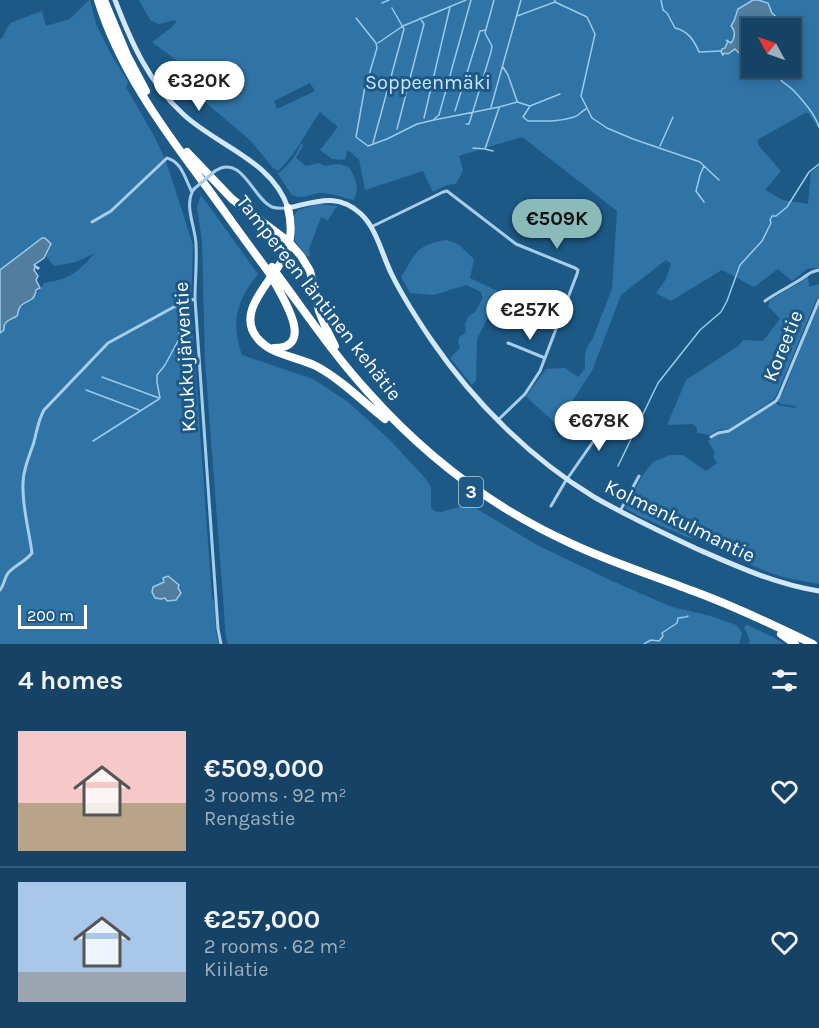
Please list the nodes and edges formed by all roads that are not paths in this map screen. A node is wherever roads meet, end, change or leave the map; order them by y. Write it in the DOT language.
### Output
graph roads {
  1 [pos="98,0"];
  2 [pos="104,0"];
  3 [pos="115,0"];
  4 [pos="186,152"];
  5 [pos="193,190"];
  6 [pos="288,208"];
  7 [pos="92,222"];
  8 [pos="371,227"];
  9 [pos="289,242"];
  10 [pos="270,269"];
  11 [pos="819,270"];
  12 [pos="276,280"];
  13 [pos="195,299"];
  14 [pos="819,300"];
  15 [pos="765,301"];
  16 [pos="508,343"];
  17 [pos="270,348"];
  18 [pos="545,358"];
  19 [pos="350,372"];
  20 [pos="614,413"];
  21 [pos="385,419"];
  22 [pos="498,420"];
  23 [pos="711,437"];
  24 [pos="639,476"];
  25 [pos="568,479"];
  26 [pos="551,506"];
  27 [pos="620,511"];
  28 [pos="0,590"];
  29 [pos="819,591"];
  30 [pos="781,634"];
  31 [pos="221,644"];
  32 [pos="795,644"];
  33 [pos="801,644"];
  34 [pos="813,644"];
  1 -- 10 [label="highway, Tampereen läntinen kehätie / 3"];
  2 -- 4 [label="highway, Tampereen läntinen kehätie / 3"];
  3 -- 6 [label="street"];
  4 -- 9 [label="highway"];
  4 -- 10 [label="highway, Tampereen läntinen kehätie / 3"];
  5 -- 6 [label="street, bridge"];
  5 -- 7 [label="street"];
  5 -- 13 [label="street, Koukkujärventie"];
  6 -- 8 [label="street, Kolmenkulmantie"];
  6 -- 9 [label="highway"];
  8 -- 18 [label="street"];
  8 -- 22 [label="street, Kolmenkulmantie"];
  9 -- 17 [label="highway"];
  9 -- 19 [label="highway"];
  10 -- 12 [label="highway, Tampereen läntinen kehätie / 3, bridge"];
  11 -- 15 [label="street"];
  12 -- 17 [label="highway"];
  12 -- 19 [label="highway, Tampereen läntinen kehätie / 3"];
  12 -- 21 [label="highway, Tampereen läntinen kehätie / 3"];
  13 -- 28 [label="street"];
  13 -- 31 [label="street, Koukkujärventie"];
  14 -- 23 [label="street, Koreetie"];
  16 -- 18 [label="street"];
  17 -- 21 [label="highway"];
  18 -- 22 [label="street"];
  19 -- 34 [label="highway, Tampereen läntinen kehätie / 3"];
  20 -- 25 [label="street"];
  21 -- 30 [label="highway, Tampereen läntinen kehätie / 3"];
  22 -- 25 [label="street, Kolmenkulmantie"];
  24 -- 27 [label="street"];
  25 -- 26 [label="street"];
  25 -- 27 [label="street, Kolmenkulmantie"];
  27 -- 29 [label="street, Kolmenkulmantie"];
  30 -- 32 [label="highway"];
  30 -- 33 [label="highway, Tampereen läntinen kehätie / 3"];
}
